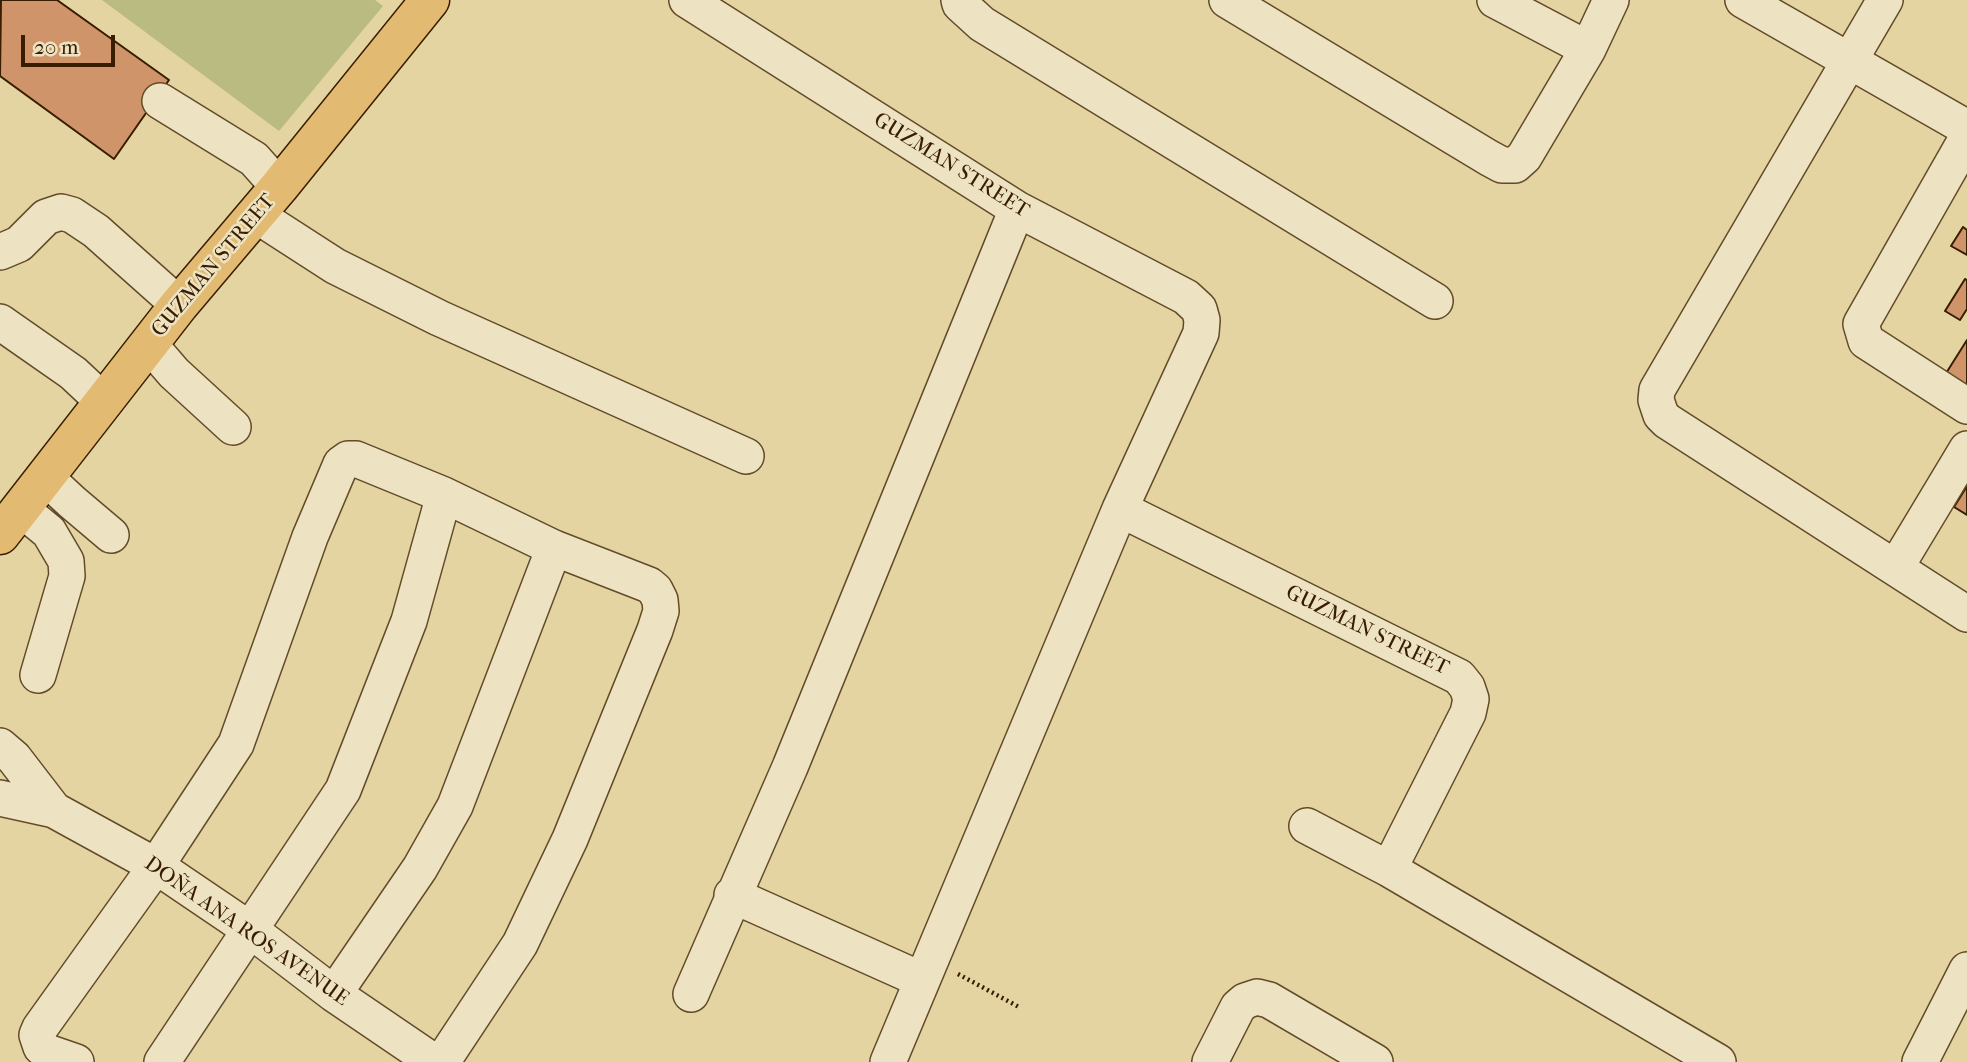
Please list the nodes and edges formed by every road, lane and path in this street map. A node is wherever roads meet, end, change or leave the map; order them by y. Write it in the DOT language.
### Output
graph roads {
  1 [pos="430,0"];
  2 [pos="687,0"];
  3 [pos="959,0"];
  4 [pos="1227,0"];
  5 [pos="1495,0"];
  6 [pos="1611,0"];
  7 [pos="1743,0"];
  8 [pos="1885,0"];
  9 [pos="1588,49"];
  10 [pos="1850,61"];
  11 [pos="160,101"];
  12 [pos="1967,128"];
  13 [pos="1967,138"];
  14 [pos="268,201"];
  15 [pos="1017,209"];
  16 [pos="0,252"];
  17 [pos="1435,301"];
  18 [pos="179,305"];
  19 [pos="0,322"];
  20 [pos="149,344"];
  21 [pos="104,401"];
  22 [pos="1967,406"];
  23 [pos="233,428"];
  24 [pos="1967,449"];
  25 [pos="746,456"];
  26 [pos="46,477"];
  27 [pos="444,495"];
  28 [pos="1120,509"];
  29 [pos="10,521"];
  30 [pos="111,535"];
  31 [pos="554,548"];
  32 [pos="1896,567"];
  33 [pos="1967,614"];
  34 [pos="38,675"];
  35 [pos="0,746"];
  36 [pos="0,798"];
  37 [pos="54,810"];
  38 [pos="1307,826"];
  39 [pos="156,866"];
  40 [pos="1389,869"];
  41 [pos="732,895"];
  42 [pos="248,929"];
  43 [pos="926,970"];
  44 [pos="1967,970"];
  45 [pos="334,994"];
  46 [pos="691,994"];
  47 [pos="1019,1007"];
  48 [pos="1367,1060"];
  49 [pos="76,1062"];
  50 [pos="162,1062"];
  51 [pos="434,1062"];
  52 [pos="442,1062"];
  53 [pos="888,1062"];
  54 [pos="1210,1062"];
  55 [pos="1718,1062"];
  56 [pos="1920,1062"];
  1 -- 14 [label="main road, GUZMAN STREET"];
  2 -- 15 [label="street, GUZMAN STREET"];
  3 -- 17 [label="street"];
  4 -- 9 [label="street"];
  5 -- 9 [label="street"];
  6 -- 9 [label="street"];
  7 -- 10 [label="street"];
  8 -- 10 [label="street"];
  10 -- 12 [label="street"];
  10 -- 32 [label="street"];
  11 -- 14 [label="street"];
  13 -- 22 [label="street"];
  14 -- 18 [label="main road, GUZMAN STREET"];
  14 -- 25 [label="street"];
  15 -- 28 [label="street, GUZMAN STREET"];
  15 -- 41 [label="street"];
  16 -- 18 [label="street"];
  18 -- 20 [label="main road, GUZMAN STREET"];
  19 -- 21 [label="street"];
  20 -- 21 [label="main road, GUZMAN STREET"];
  20 -- 23 [label="street"];
  21 -- 26 [label="main road, GUZMAN STREET"];
  24 -- 32 [label="street"];
  26 -- 29 [label="main road, GUZMAN STREET"];
  26 -- 30 [label="street"];
  27 -- 31 [label="street"];
  27 -- 39 [label="street"];
  27 -- 42 [label="street"];
  28 -- 40 [label="street, GUZMAN STREET"];
  28 -- 43 [label="street"];
  29 -- 34 [label="street"];
  31 -- 45 [label="street"];
  31 -- 52 [label="street"];
  32 -- 33 [label="street"];
  35 -- 37 [label="street, DOÑA ANA ROS AVENUE"];
  36 -- 37 [label="street, DOÑA ANA ROS AVENUE"];
  37 -- 39 [label="street, DOÑA ANA ROS AVENUE"];
  38 -- 40 [label="street"];
  39 -- 42 [label="street, DOÑA ANA ROS AVENUE"];
  39 -- 49 [label="street"];
  40 -- 55 [label="street"];
  41 -- 43 [label="street"];
  41 -- 46 [label="street"];
  42 -- 45 [label="street, DOÑA ANA ROS AVENUE"];
  42 -- 50 [label="street"];
  43 -- 47 [label="path"];
  43 -- 53 [label="street"];
  44 -- 56 [label="street"];
  45 -- 51 [label="street, DOÑA ANA ROS AVENUE"];
  48 -- 54 [label="street"];
}
